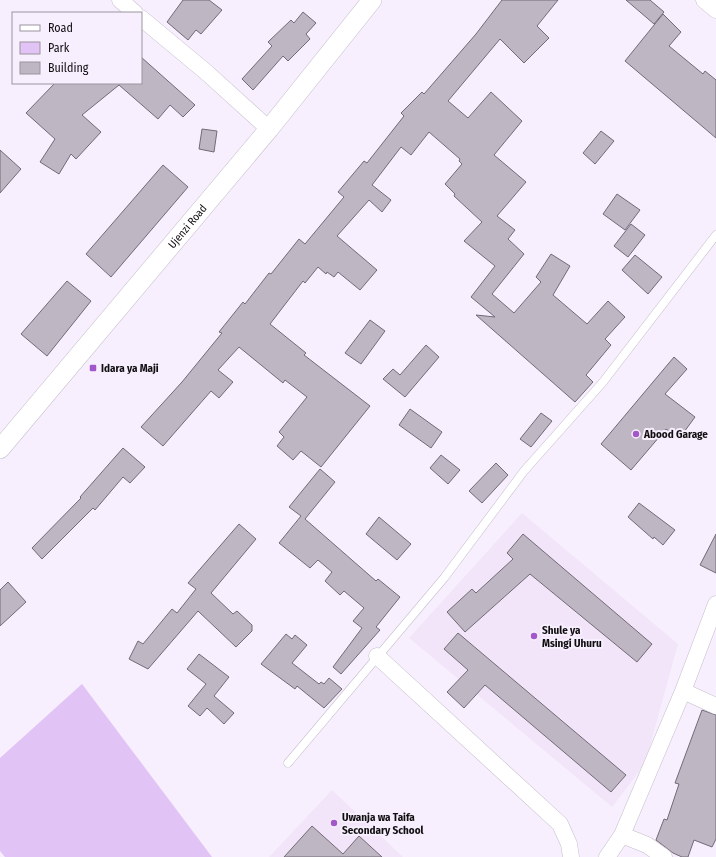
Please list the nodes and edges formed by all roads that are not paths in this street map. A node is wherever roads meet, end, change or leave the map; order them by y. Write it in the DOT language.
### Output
graph roads {
  1 [pos="120,0"];
  2 [pos="372,0"];
  3 [pos="704,0"];
  4 [pos="716,10"];
  5 [pos="134,12"];
  6 [pos="142,19"];
  7 [pos="269,129"];
  8 [pos="716,235"];
  9 [pos="0,449"];
  10 [pos="716,604"];
  11 [pos="377,656"];
  12 [pos="683,691"];
  13 [pos="716,706"];
  14 [pos="288,763"];
  15 [pos="622,835"];
  16 [pos="572,857"];
  17 [pos="607,857"];
  18 [pos="664,857"];
  1 -- 5 [label="street"];
  2 -- 7 [label="street, Ujenzi Road"];
  3 -- 4 [label="street"];
  6 -- 7 [label="street"];
  7 -- 9 [label="street, Ujenzi Road"];
  8 -- 11 [label="lane"];
  10 -- 12 [label="street"];
  11 -- 14 [label="lane"];
  11 -- 16 [label="street"];
  12 -- 13 [label="street"];
  12 -- 15 [label="street"];
  15 -- 17 [label="street"];
  15 -- 18 [label="street"];
}
